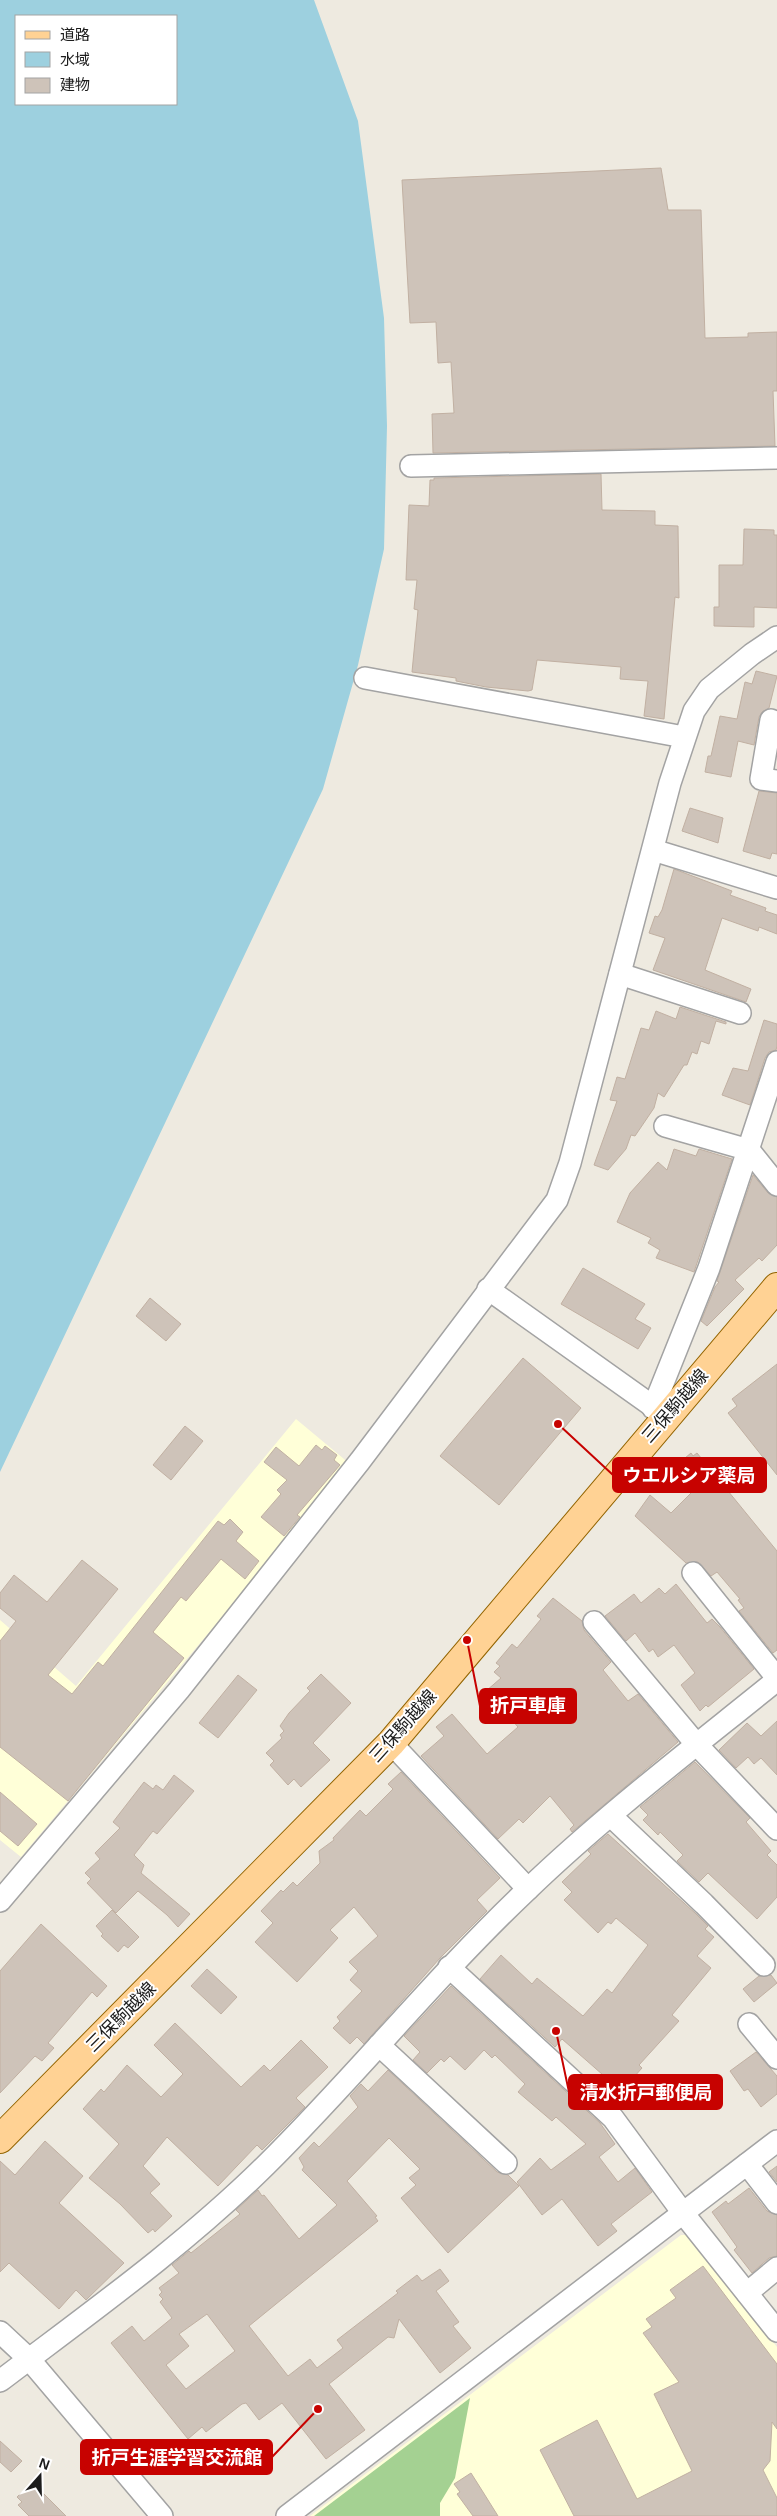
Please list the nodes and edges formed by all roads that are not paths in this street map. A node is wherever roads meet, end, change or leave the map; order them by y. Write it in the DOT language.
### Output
graph roads {
  1 [pos="777,458"];
  2 [pos="411,466"];
  3 [pos="777,637"];
  4 [pos="365,678"];
  5 [pos="771,720"];
  6 [pos="684,737"];
  7 [pos="777,781"];
  8 [pos="652,850"];
  9 [pos="777,888"];
  10 [pos="620,974"];
  11 [pos="740,1013"];
  12 [pos="777,1062"];
  13 [pos="665,1126"];
  14 [pos="750,1150"];
  15 [pos="777,1185"];
  16 [pos="777,1287"];
  17 [pos="488,1289"];
  18 [pos="660,1412"];
  19 [pos="694,1573"];
  20 [pos="594,1622"];
  21 [pos="777,1679"];
  22 [pos="391,1743"];
  23 [pos="697,1745"];
  24 [pos="611,1816"];
  25 [pos="777,1829"];
  26 [pos="528,1889"];
  27 [pos="0,1901"];
  28 [pos="764,1965"];
  29 [pos="449,1967"];
  30 [pos="749,2024"];
  31 [pos="379,2045"];
  32 [pos="777,2058"];
  33 [pos="0,2139"];
  34 [pos="777,2141"];
  35 [pos="506,2163"];
  36 [pos="747,2164"];
  37 [pos="777,2204"];
  38 [pos="682,2213"];
  39 [pos="777,2268"];
  40 [pos="746,2293"];
  41 [pos="777,2331"];
  42 [pos="0,2332"];
  43 [pos="29,2359"];
  44 [pos="0,2380"];
  45 [pos="157,2514"];
  46 [pos="287,2516"];
  1 -- 2 [label="street"];
  3 -- 6 [label="street"];
  4 -- 6 [label="street"];
  5 -- 7 [label="street"];
  6 -- 8 [label="street"];
  8 -- 9 [label="street"];
  8 -- 10 [label="street"];
  10 -- 11 [label="street"];
  10 -- 17 [label="street"];
  12 -- 14 [label="street"];
  13 -- 14 [label="street"];
  14 -- 15 [label="street"];
  14 -- 18 [label="street"];
  16 -- 18 [label="main road, 三保駒越線"];
  17 -- 18 [label="street"];
  17 -- 27 [label="street"];
  18 -- 22 [label="main road, 三保駒越線"];
  19 -- 21 [label="street"];
  20 -- 23 [label="street"];
  21 -- 23 [label="street"];
  22 -- 26 [label="street"];
  22 -- 33 [label="main road, 三保駒越線"];
  23 -- 24 [label="street"];
  23 -- 25 [label="street"];
  24 -- 26 [label="street"];
  24 -- 28 [label="street"];
  26 -- 29 [label="street"];
  29 -- 31 [label="street"];
  29 -- 38 [label="street"];
  30 -- 32 [label="street"];
  31 -- 35 [label="street"];
  31 -- 43 [label="street"];
  34 -- 36 [label="street"];
  36 -- 37 [label="street"];
  36 -- 38 [label="street"];
  38 -- 40 [label="street"];
  38 -- 46 [label="street"];
  39 -- 40 [label="street"];
  40 -- 41 [label="street"];
  42 -- 43 [label="street"];
  43 -- 44 [label="street"];
  43 -- 45 [label="street"];
}
